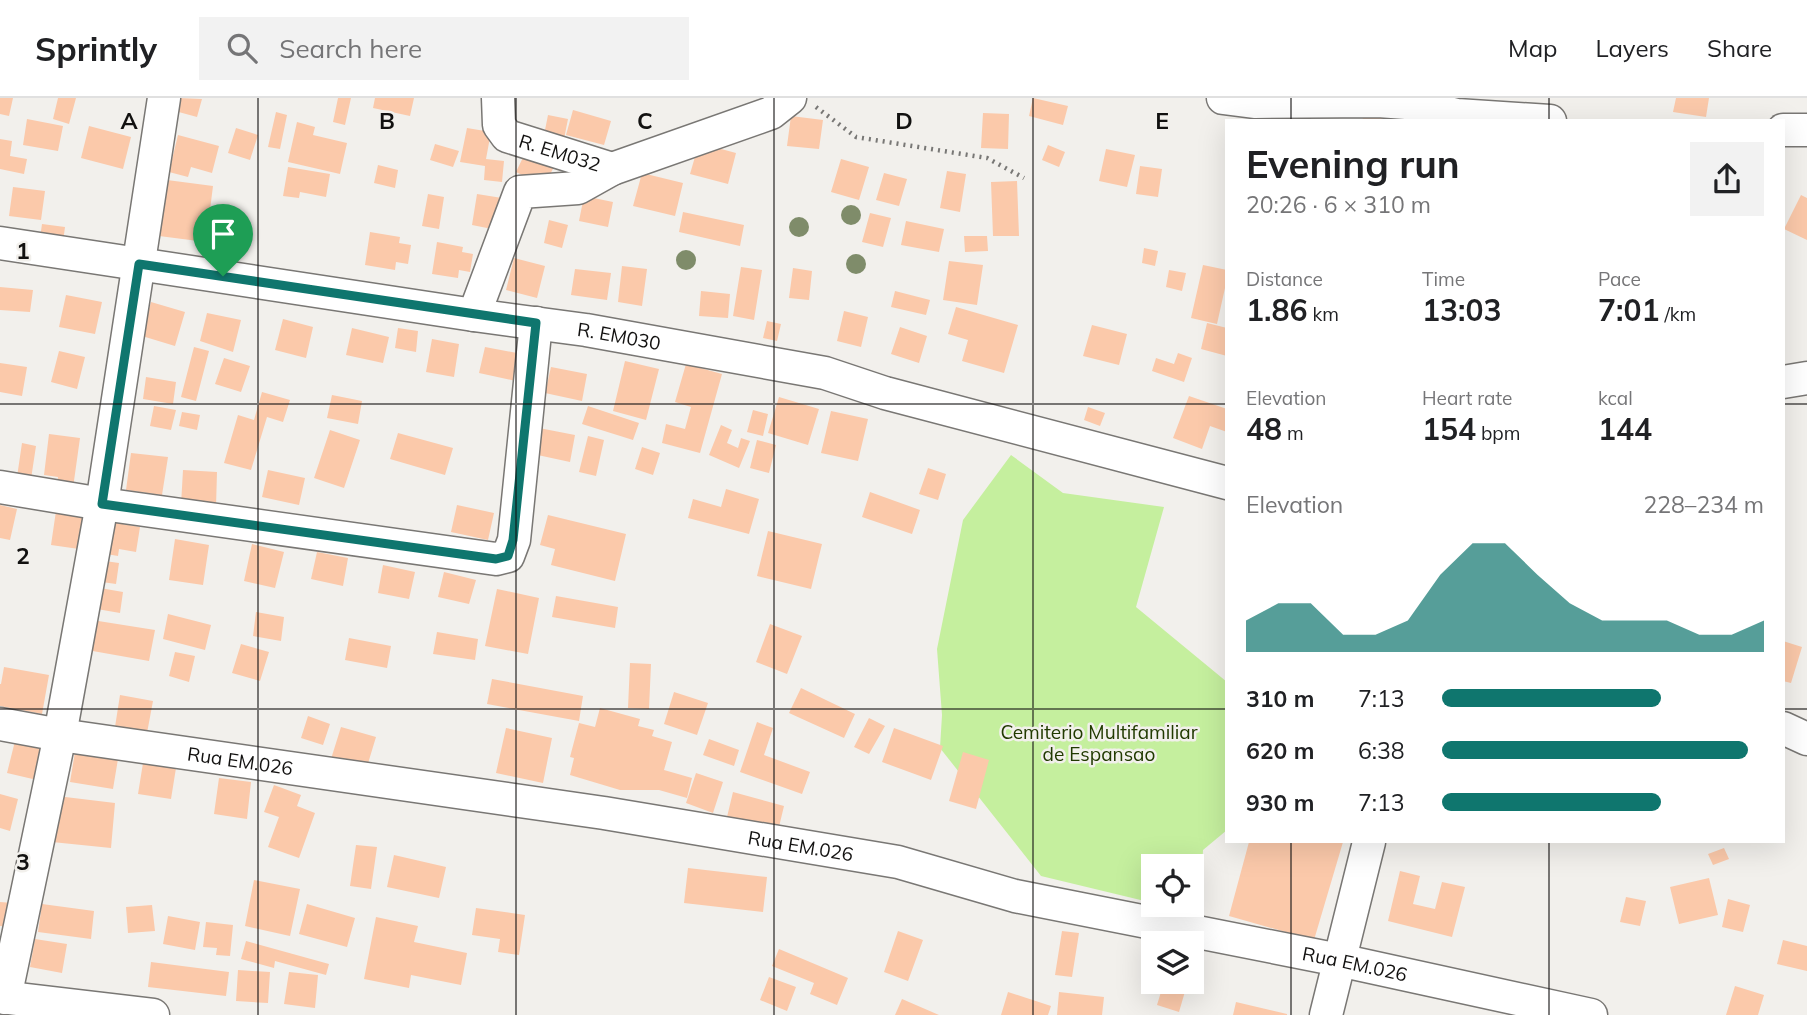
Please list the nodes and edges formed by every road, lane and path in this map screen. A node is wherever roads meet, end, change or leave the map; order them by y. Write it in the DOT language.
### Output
graph roads {
  1 [pos="164,98"];
  2 [pos="498,98"];
  3 [pos="1223,98"];
  4 [pos="1503,98"];
  5 [pos="802,102"];
  6 [pos="1461,106"];
  7 [pos="1522,119"];
  8 [pos="1526,119"];
  9 [pos="1785,130"];
  10 [pos="1807,130"];
  11 [pos="612,169"];
  12 [pos="1024,178"];
  13 [pos="0,243"];
  14 [pos="139,264"];
  15 [pos="474,314"];
  16 [pos="536,323"];
  17 [pos="1807,378"];
  18 [pos="1785,382"];
  19 [pos="1225,482"];
  20 [pos="0,486"];
  21 [pos="102,504"];
  22 [pos="0,724"];
  23 [pos="1785,729"];
  24 [pos="60,735"];
  25 [pos="1807,739"];
  26 [pos="1368,843"];
  27 [pos="1339,960"];
  28 [pos="2,997"];
  29 [pos="149,1015"];
  30 [pos="1326,1015"];
  31 [pos="1591,1015"];
  1 -- 14 [label="street"];
  2 -- 11 [label="street, R. EM032"];
  3 -- 6 [label="street"];
  4 -- 8 [label="street"];
  5 -- 11 [label="street"];
  5 -- 12 [label="path"];
  6 -- 7 [label="street"];
  9 -- 10 [label="street"];
  11 -- 15 [label="street"];
  13 -- 14 [label="street, R. EM030"];
  14 -- 15 [label="street, R. EM030"];
  14 -- 21 [label="street"];
  15 -- 16 [label="street, R. EM030"];
  16 -- 19 [label="street, R. EM030"];
  16 -- 21 [label="street"];
  17 -- 18 [label="street"];
  20 -- 21 [label="street"];
  21 -- 24 [label="street"];
  22 -- 24 [label="street, Rua EM.026"];
  23 -- 25 [label="street"];
  24 -- 27 [label="street, Rua EM.026"];
  24 -- 28 [label="street"];
  26 -- 27 [label="street"];
  27 -- 30 [label="street"];
  27 -- 31 [label="street, Rua EM.026"];
  28 -- 29 [label="street"];
}
